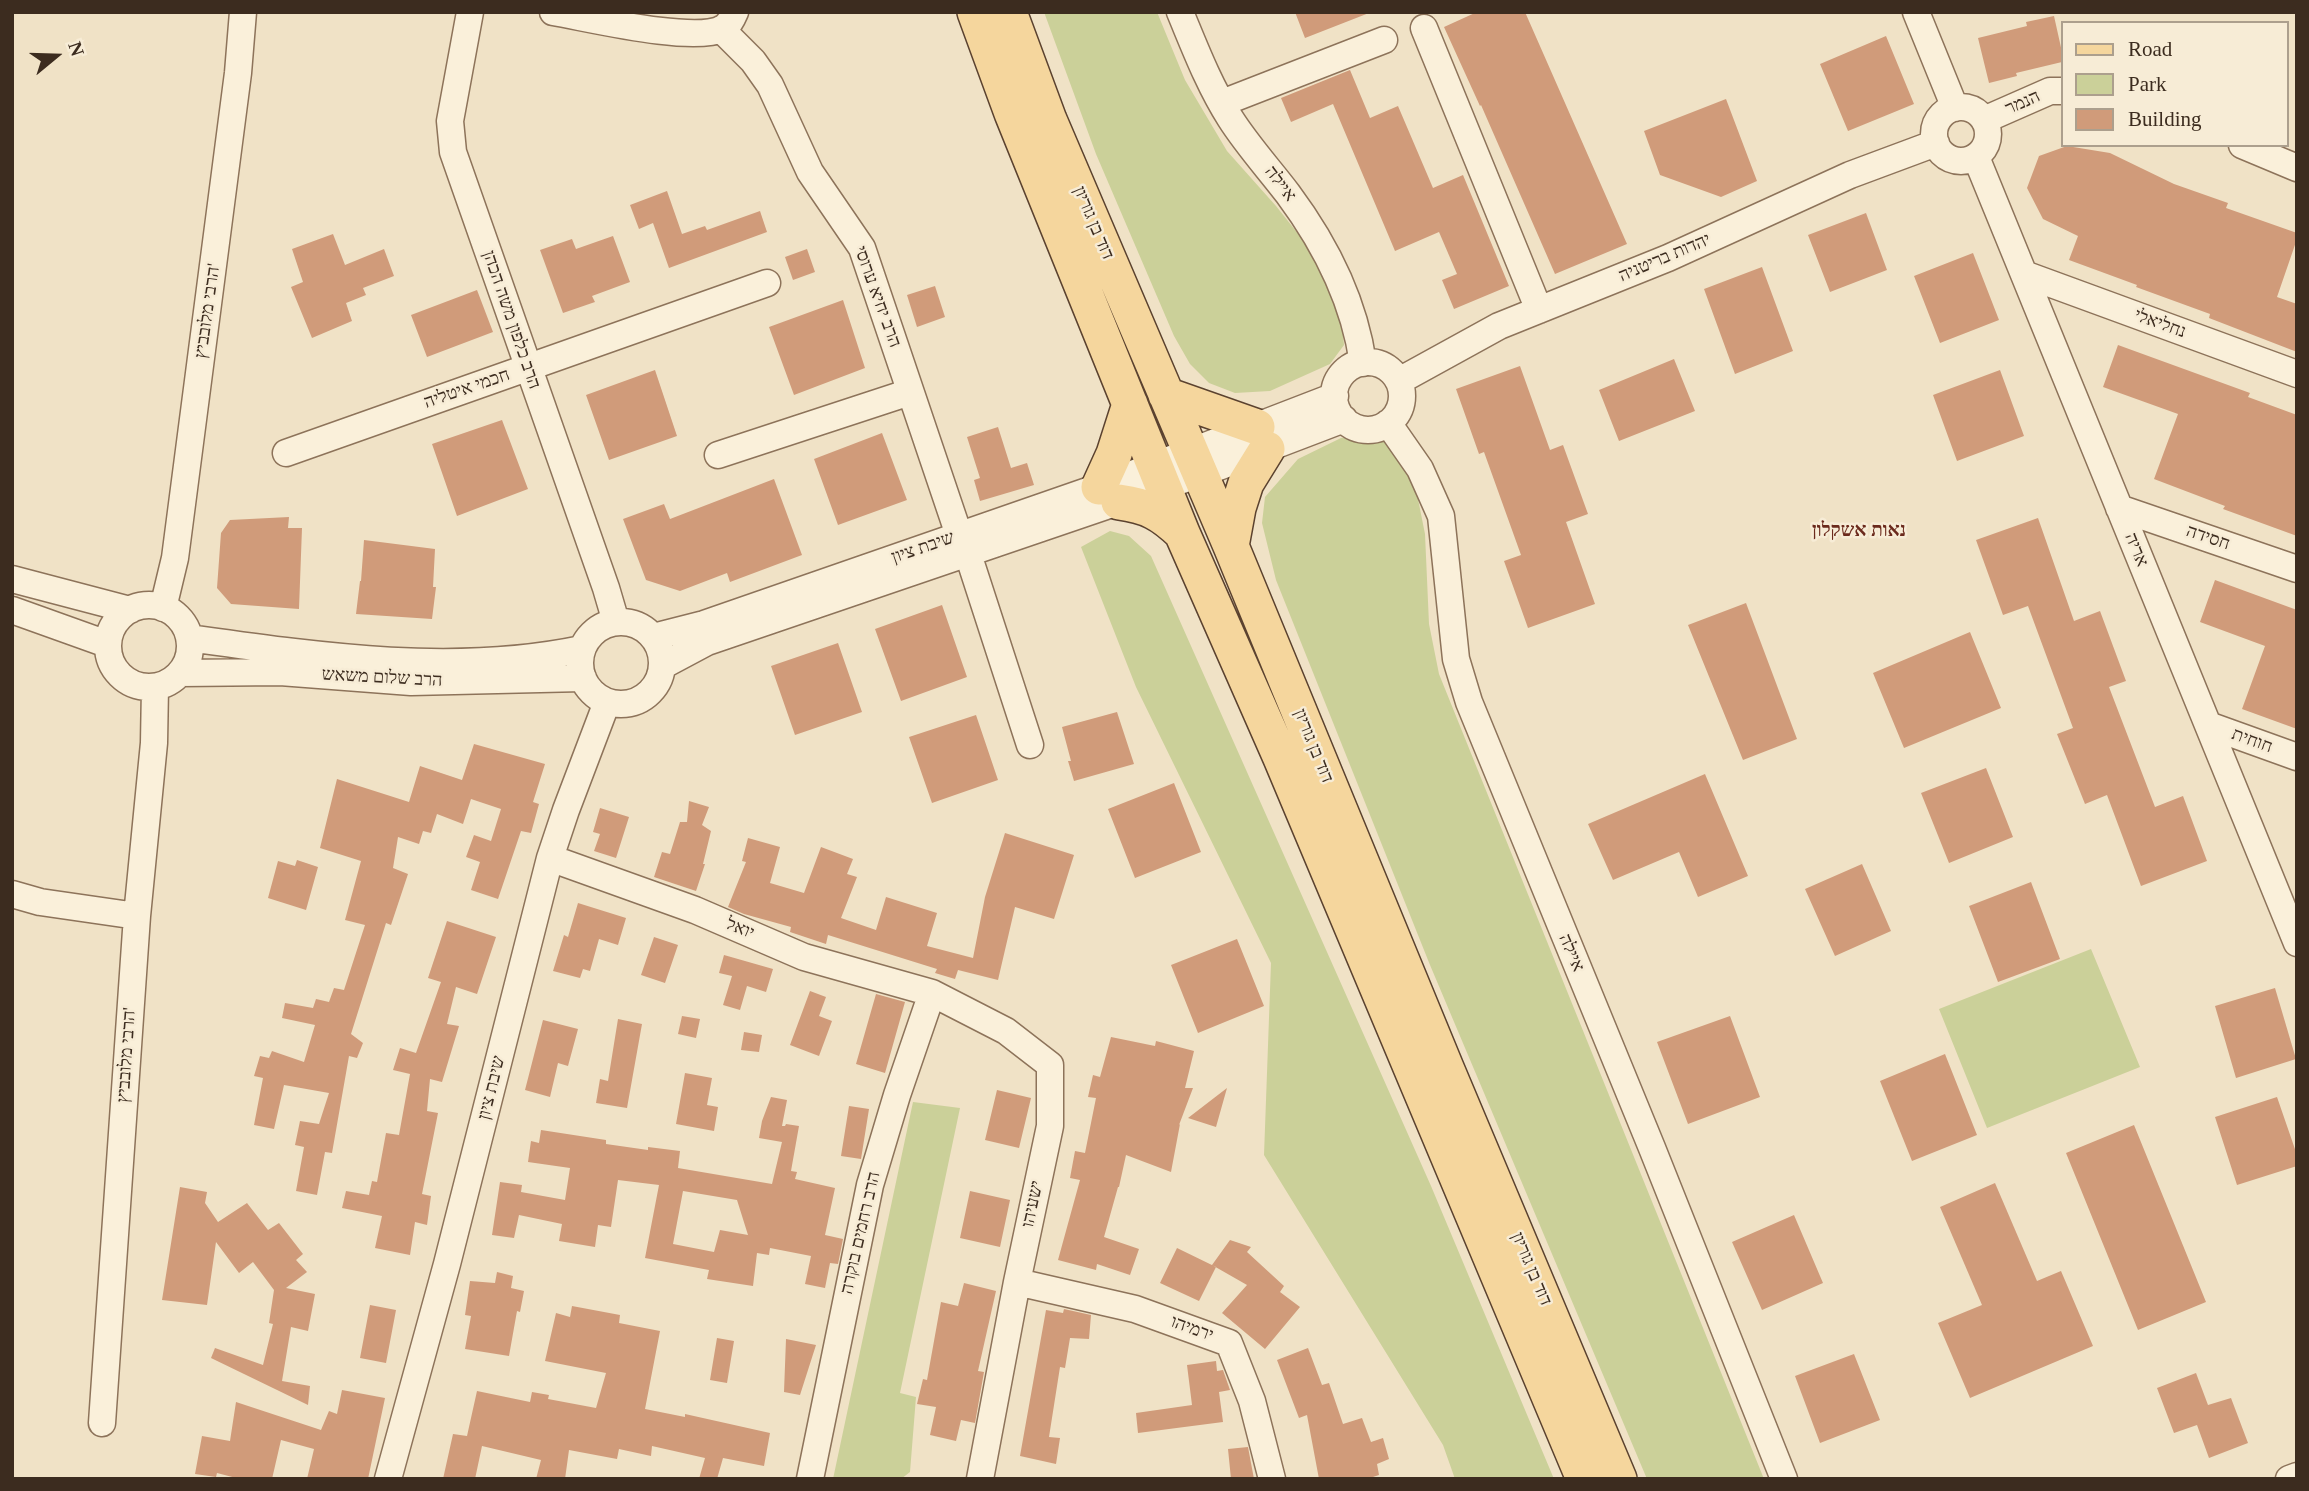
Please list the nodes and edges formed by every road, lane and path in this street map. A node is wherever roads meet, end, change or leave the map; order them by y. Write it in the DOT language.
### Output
graph roads {
  1 [pos="243,12"];
  2 [pos="470,12"];
  3 [pos="553,12"];
  4 [pos="975,12"];
  5 [pos="1009,12"];
  6 [pos="1180,12"];
  7 [pos="1916,12"];
  8 [pos="728,20"];
  9 [pos="1424,27"];
  10 [pos="1384,40"];
  11 [pos="2060,91"];
  12 [pos="1222,103"];
  13 [pos="1955,108"];
  14 [pos="1984,120"];
  15 [pos="1936,143"];
  16 [pos="2247,147"];
  17 [pos="1976,157"];
  18 [pos="2297,168"];
  19 [pos="2024,274"];
  20 [pos="767,283"];
  21 [pos="1539,310"];
  22 [pos="1363,363"];
  23 [pos="528,367"];
  24 [pos="2297,374"];
  25 [pos="1399,382"];
  26 [pos="910,391"];
  27 [pos="1166,395"];
  28 [pos="1130,404"];
  29 [pos="1339,408"];
  30 [pos="1388,423"];
  31 [pos="1262,438"];
  32 [pos="286,453"];
  33 [pos="718,455"];
  34 [pos="1195,463"];
  35 [pos="1160,476"];
  36 [pos="1109,495"];
  37 [pos="2119,508"];
  38 [pos="1182,533"];
  39 [pos="963,545"];
  40 [pos="1230,546"];
  41 [pos="2297,569"];
  42 [pos="12,579"];
  43 [pos="163,608"];
  44 [pos="12,610"];
  45 [pos="130,610"];
  46 [pos="616,622"];
  47 [pos="653,637"];
  48 [pos="189,638"];
  49 [pos="107,644"];
  50 [pos="582,649"];
  51 [pos="662,666"];
  52 [pos="180,673"];
  53 [pos="583,678"];
  54 [pos="155,687"];
  55 [pos="607,702"];
  56 [pos="2208,725"];
  57 [pos="1030,745"];
  58 [pos="2297,757"];
  59 [pos="550,858"];
  60 [pos="12,894"];
  61 [pos="137,916"];
  62 [pos="2297,942"];
  63 [pos="932,993"];
  64 [pos="1017,1282"];
  65 [pos="102,1423"];
  66 [pos="2297,1476"];
  67 [pos="388,1479"];
  68 [pos="810,1479"];
  69 [pos="980,1479"];
  70 [pos="1272,1479"];
  71 [pos="1584,1479"];
  72 [pos="1619,1479"];
  73 [pos="1784,1479"];
  74 [pos="2288,1479"];
  1 -- 43 [label="street, הרבי מלובביץ'"];
  2 -- 23 [label="street, הרב כלפון משה הכהן"];
  3 -- 8 [label="street"];
  4 -- 28 [label="main road, דוד בן גוריון"];
  5 -- 27 [label="main road, דוד בן גוריון"];
  6 -- 12 [label="street, איילה"];
  7 -- 13 [label="street"];
  8 -- 26 [label="street, הרב יחיא ערוסי"];
  9 -- 21 [label="street"];
  10 -- 12 [label="street"];
  11 -- 14 [label="street, הנמר"];
  12 -- 22 [label="street, איילה"];
  13 -- 14 [label="street"];
  13 -- 15 [label="street"];
  14 -- 17 [label="street"];
  15 -- 17 [label="street"];
  15 -- 21 [label="street, יהדות בריטניה"];
  16 -- 18 [label="street"];
  17 -- 19 [label="street, אריה"];
  19 -- 24 [label="street, נחליאלי"];
  19 -- 37 [label="street, אריה"];
  20 -- 23 [label="street, חכמי איטליה"];
  21 -- 25 [label="street, יהדות בריטניה"];
  22 -- 25 [label="street"];
  22 -- 29 [label="street"];
  23 -- 32 [label="street, חכמי איטליה"];
  23 -- 46 [label="street, הרב כלפון משה הכהן"];
  25 -- 30 [label="street"];
  26 -- 33 [label="street"];
  26 -- 39 [label="street, הרב יחיא ערוסי"];
  27 -- 31 [label="main road"];
  27 -- 34 [label="main road, דוד בן גוריון"];
  28 -- 35 [label="main road, דוד בן גוריון"];
  28 -- 36 [label="main road"];
  29 -- 30 [label="street"];
  29 -- 31 [label="street"];
  30 -- 73 [label="street, איילה"];
  31 -- 34 [label="street"];
  31 -- 40 [label="main road"];
  34 -- 35 [label="street"];
  34 -- 40 [label="main road, דוד בן גוריון"];
  35 -- 36 [label="street, שיבת ציון"];
  35 -- 38 [label="main road, דוד בן גוריון"];
  36 -- 38 [label="main road"];
  36 -- 39 [label="street, שיבת ציון"];
  37 -- 41 [label="street, חסידה"];
  37 -- 56 [label="street, אריה"];
  38 -- 71 [label="main road, דוד בן גוריון"];
  39 -- 47 [label="street, שיבת ציון"];
  39 -- 51 [label="street, שיבת ציון"];
  39 -- 57 [label="street, הרב יחיא ערוסי"];
  40 -- 72 [label="main road, דוד בן גוריון"];
  42 -- 45 [label="street"];
  43 -- 45 [label="street"];
  43 -- 48 [label="street"];
  44 -- 49 [label="street"];
  45 -- 49 [label="street"];
  46 -- 47 [label="street"];
  46 -- 50 [label="street"];
  47 -- 51 [label="street"];
  48 -- 50 [label="street, הרב שלום משאש"];
  48 -- 52 [label="street"];
  49 -- 54 [label="street"];
  50 -- 53 [label="street"];
  51 -- 55 [label="street"];
  52 -- 53 [label="street, הרב שלום משאש"];
  52 -- 54 [label="street"];
  53 -- 55 [label="street"];
  54 -- 61 [label="street, הרבי מלובביץ'"];
  55 -- 59 [label="street, שיבת ציון"];
  56 -- 58 [label="street, חוחית"];
  56 -- 62 [label="street, אריה"];
  59 -- 63 [label="street, יואל"];
  59 -- 67 [label="street, שיבת ציון"];
  60 -- 61 [label="street"];
  61 -- 65 [label="street, הרבי מלובביץ'"];
  63 -- 64 [label="street, ישעיהו"];
  63 -- 68 [label="street, הרב רחמים בוקרה"];
  64 -- 69 [label="street, ישעיהו"];
  64 -- 70 [label="street, ירמיהו"];
  66 -- 74 [label="street"];
}
